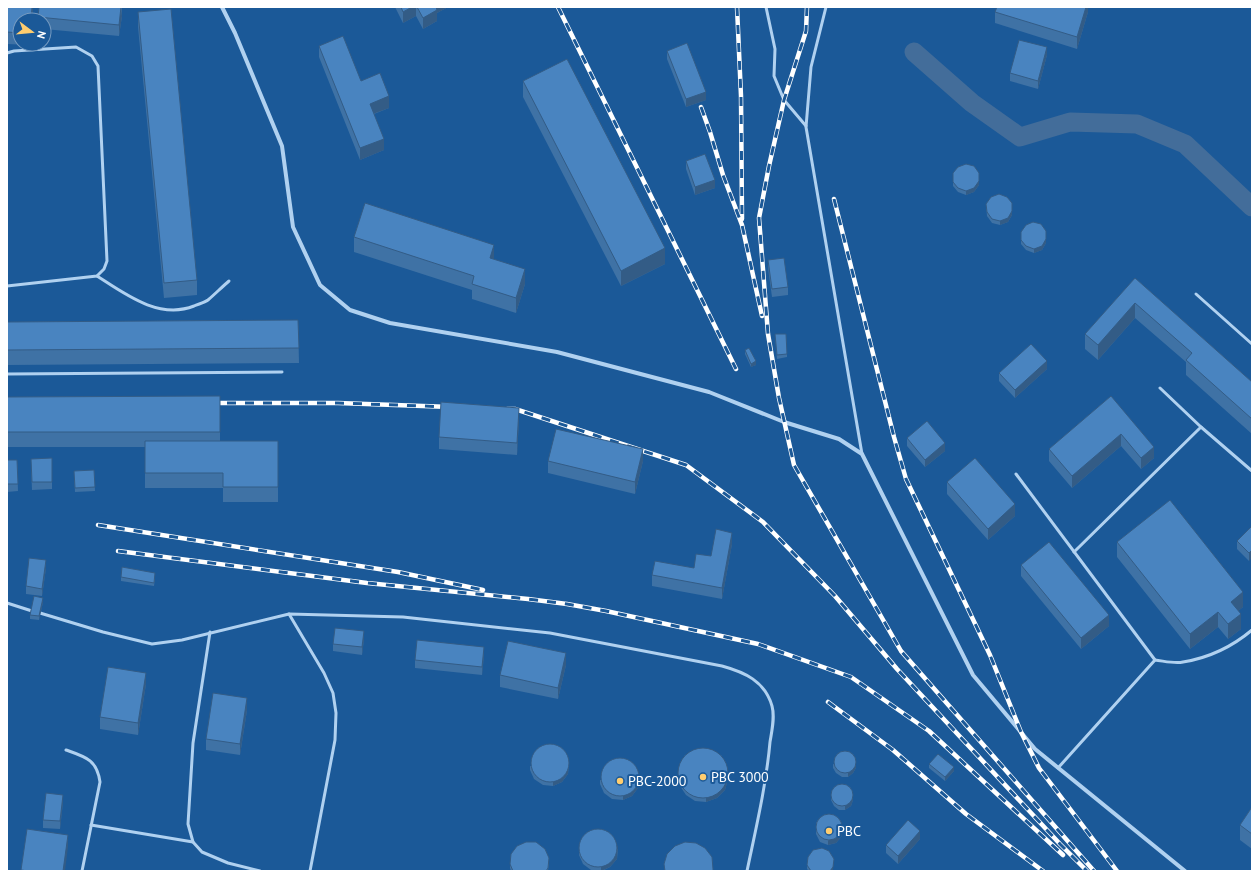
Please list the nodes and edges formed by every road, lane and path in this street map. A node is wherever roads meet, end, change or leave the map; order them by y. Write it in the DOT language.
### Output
graph roads {
  1 [pos="222,7"];
  2 [pos="766,7"];
  3 [pos="826,7"];
  4 [pos="7,53"];
  5 [pos="806,127"];
  6 [pos="97,276"];
  7 [pos="228,281"];
  8 [pos="7,286"];
  9 [pos="1196,294"];
  10 [pos="1252,344"];
  11 [pos="282,372"];
  12 [pos="7,374"];
  13 [pos="1160,388"];
  14 [pos="1201,427"];
  15 [pos="862,454"];
  16 [pos="1252,471"];
  17 [pos="1016,474"];
  18 [pos="1074,552"];
  19 [pos="7,603"];
  20 [pos="32,611"];
  21 [pos="40,613"];
  22 [pos="289,614"];
  23 [pos="1252,630"];
  24 [pos="210,632"];
  25 [pos="1155,660"];
  26 [pos="66,750"];
  27 [pos="1058,768"];
  28 [pos="91,825"];
  29 [pos="193,842"];
  30 [pos="82,871"];
  31 [pos="260,871"];
  32 [pos="310,871"];
  33 [pos="747,871"];
  34 [pos="1184,871"];
  1 -- 15 [label="street"];
  2 -- 5 [label="lane"];
  3 -- 5 [label="lane"];
  4 -- 6 [label="lane"];
  5 -- 15 [label="lane"];
  6 -- 7 [label="lane"];
  6 -- 8 [label="lane"];
  9 -- 10 [label="lane"];
  11 -- 12 [label="lane"];
  13 -- 14 [label="lane"];
  14 -- 16 [label="lane"];
  14 -- 18 [label="lane"];
  15 -- 27 [label="street"];
  17 -- 18 [label="lane"];
  18 -- 25 [label="lane"];
  19 -- 20 [label="lane"];
  21 -- 24 [label="lane"];
  22 -- 24 [label="lane"];
  22 -- 32 [label="lane"];
  22 -- 33 [label="lane"];
  23 -- 25 [label="lane"];
  24 -- 29 [label="lane"];
  25 -- 27 [label="lane"];
  26 -- 28 [label="lane"];
  27 -- 34 [label="street"];
  28 -- 29 [label="lane"];
  28 -- 30 [label="lane"];
  29 -- 31 [label="lane"];
}
